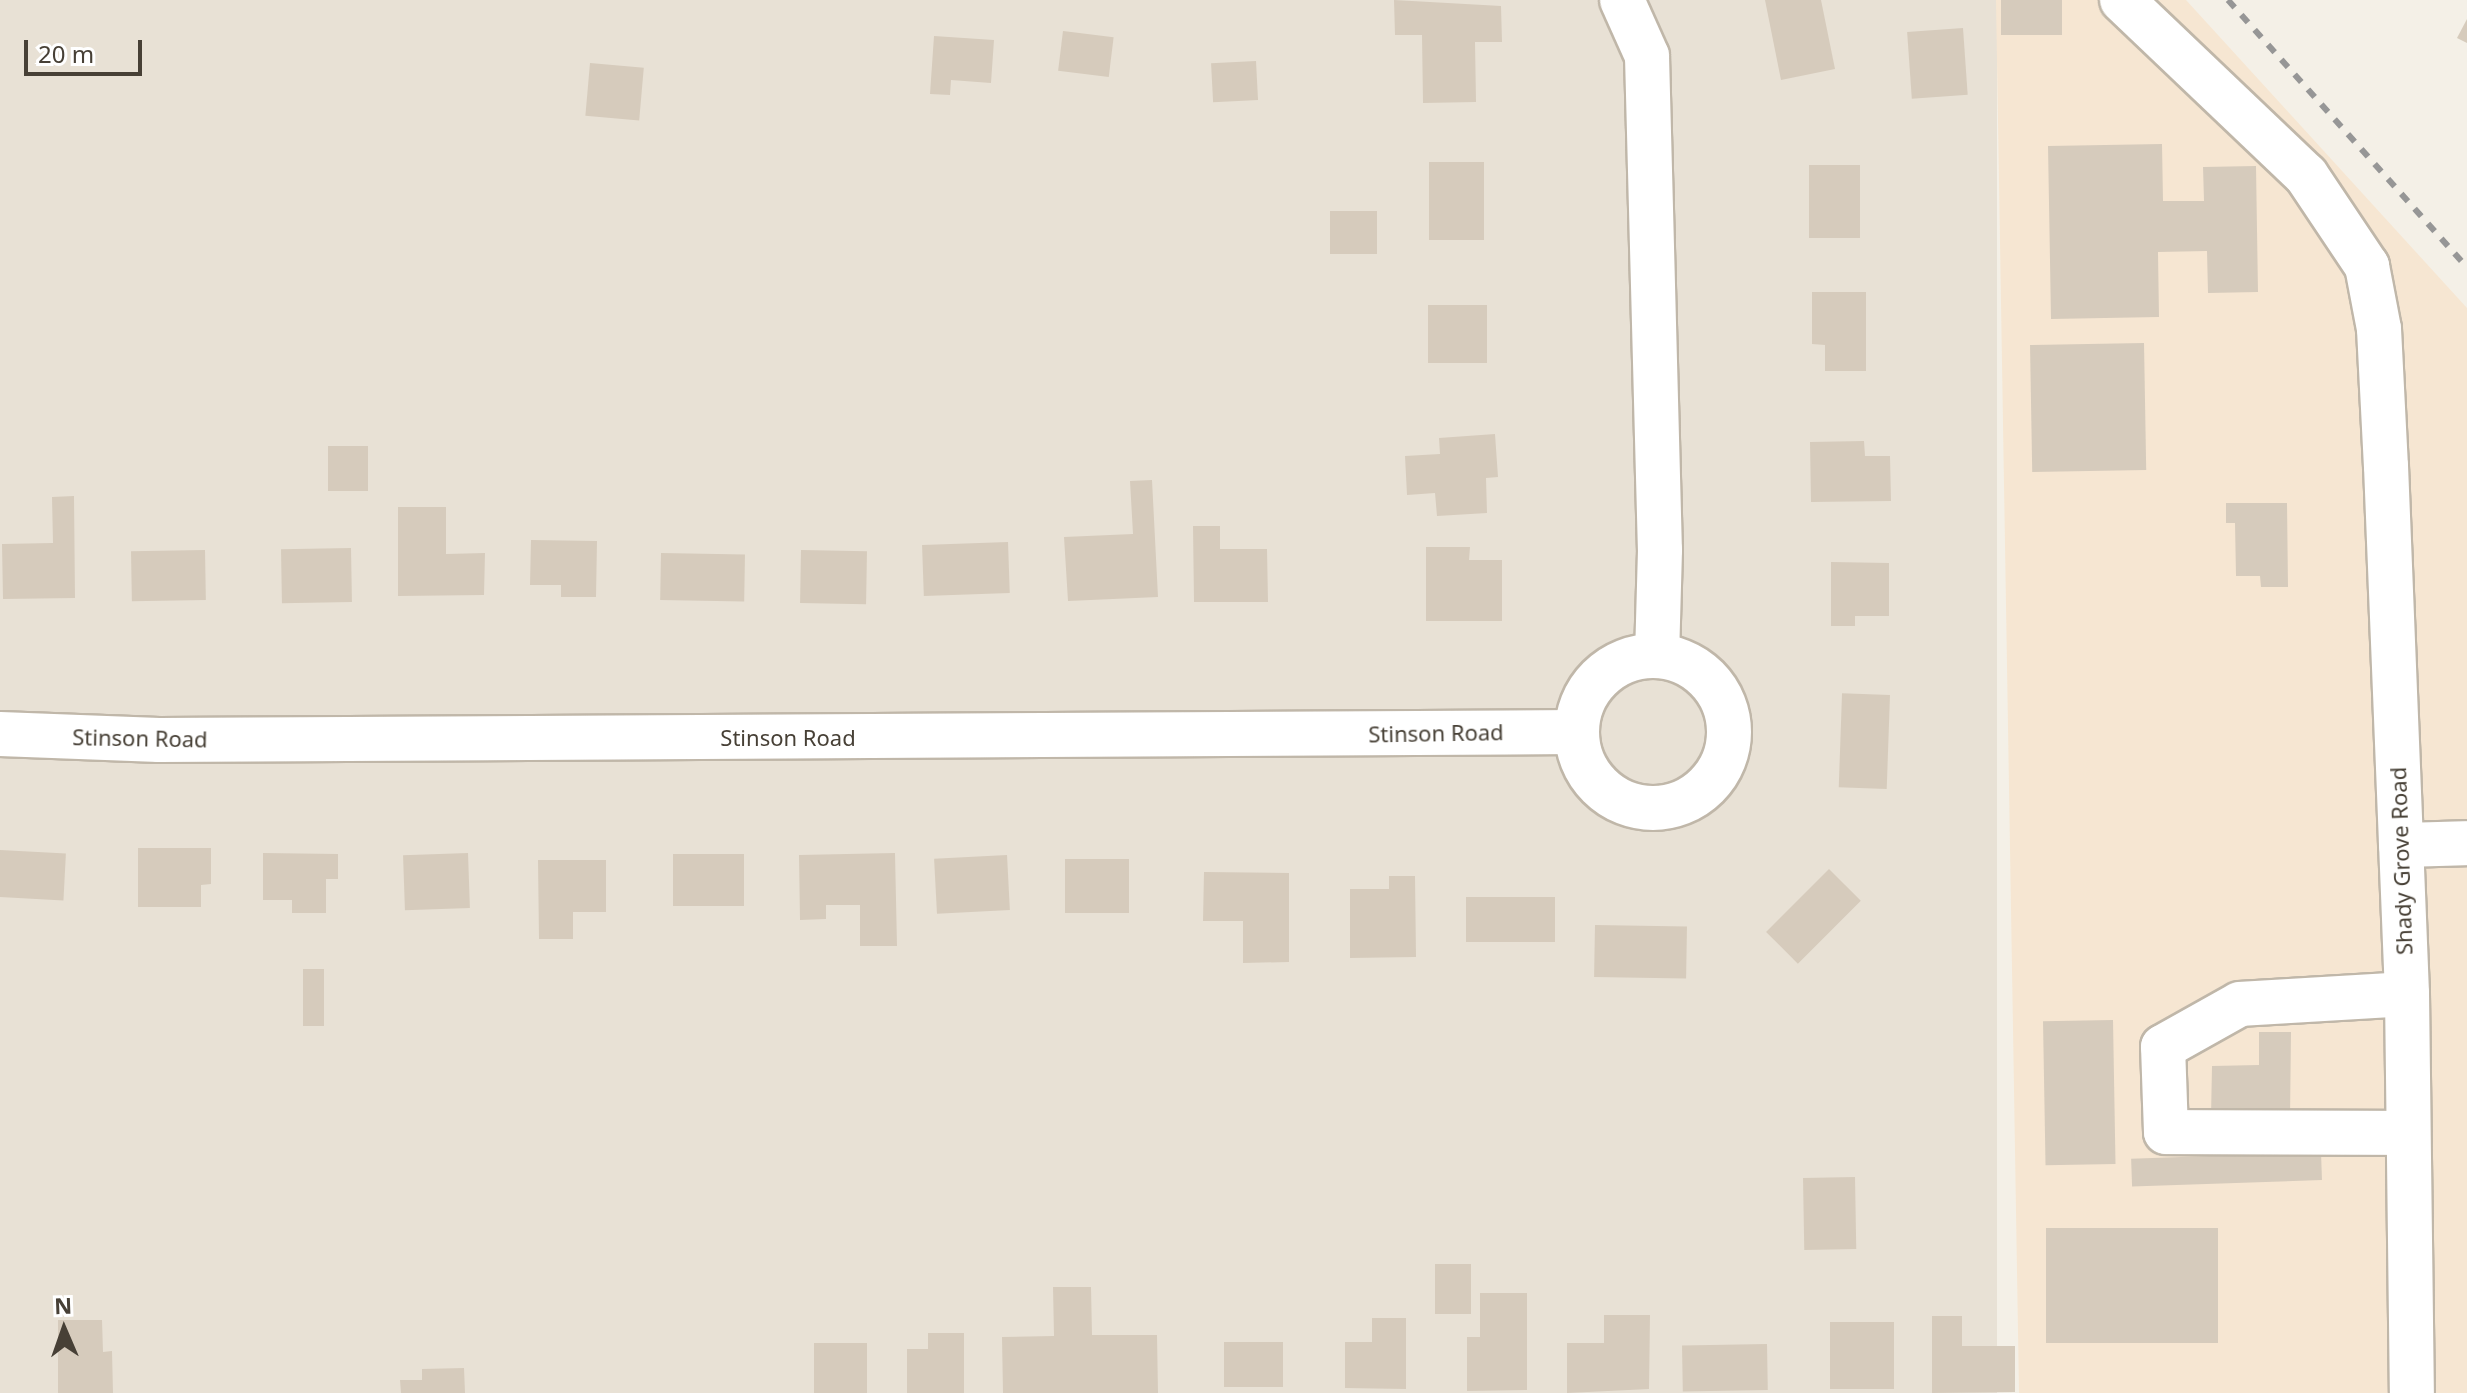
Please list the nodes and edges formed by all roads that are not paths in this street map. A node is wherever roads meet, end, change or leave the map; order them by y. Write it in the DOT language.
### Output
graph roads {
  1 [pos="1622,0"];
  2 [pos="2122,0"];
  3 [pos="1657,656"];
  4 [pos="1577,732"];
  5 [pos="0,734"];
  6 [pos="2467,843"];
  7 [pos="2401,845"];
  8 [pos="2407,994"];
  9 [pos="2406,1133"];
  10 [pos="2412,1393"];
  1 -- 3 [label="street"];
  2 -- 7 [label="street, Shady Grove Road"];
  3 -- 4 [label="street"];
  3 -- 4 [label="street"];
  4 -- 5 [label="street, Stinson Road"];
  6 -- 7 [label="street"];
  7 -- 8 [label="street, Shady Grove Road"];
  8 -- 9 [label="street, Shady Grove Road"];
  8 -- 9 [label="street"];
  9 -- 10 [label="street, Shady Grove Road"];
}
